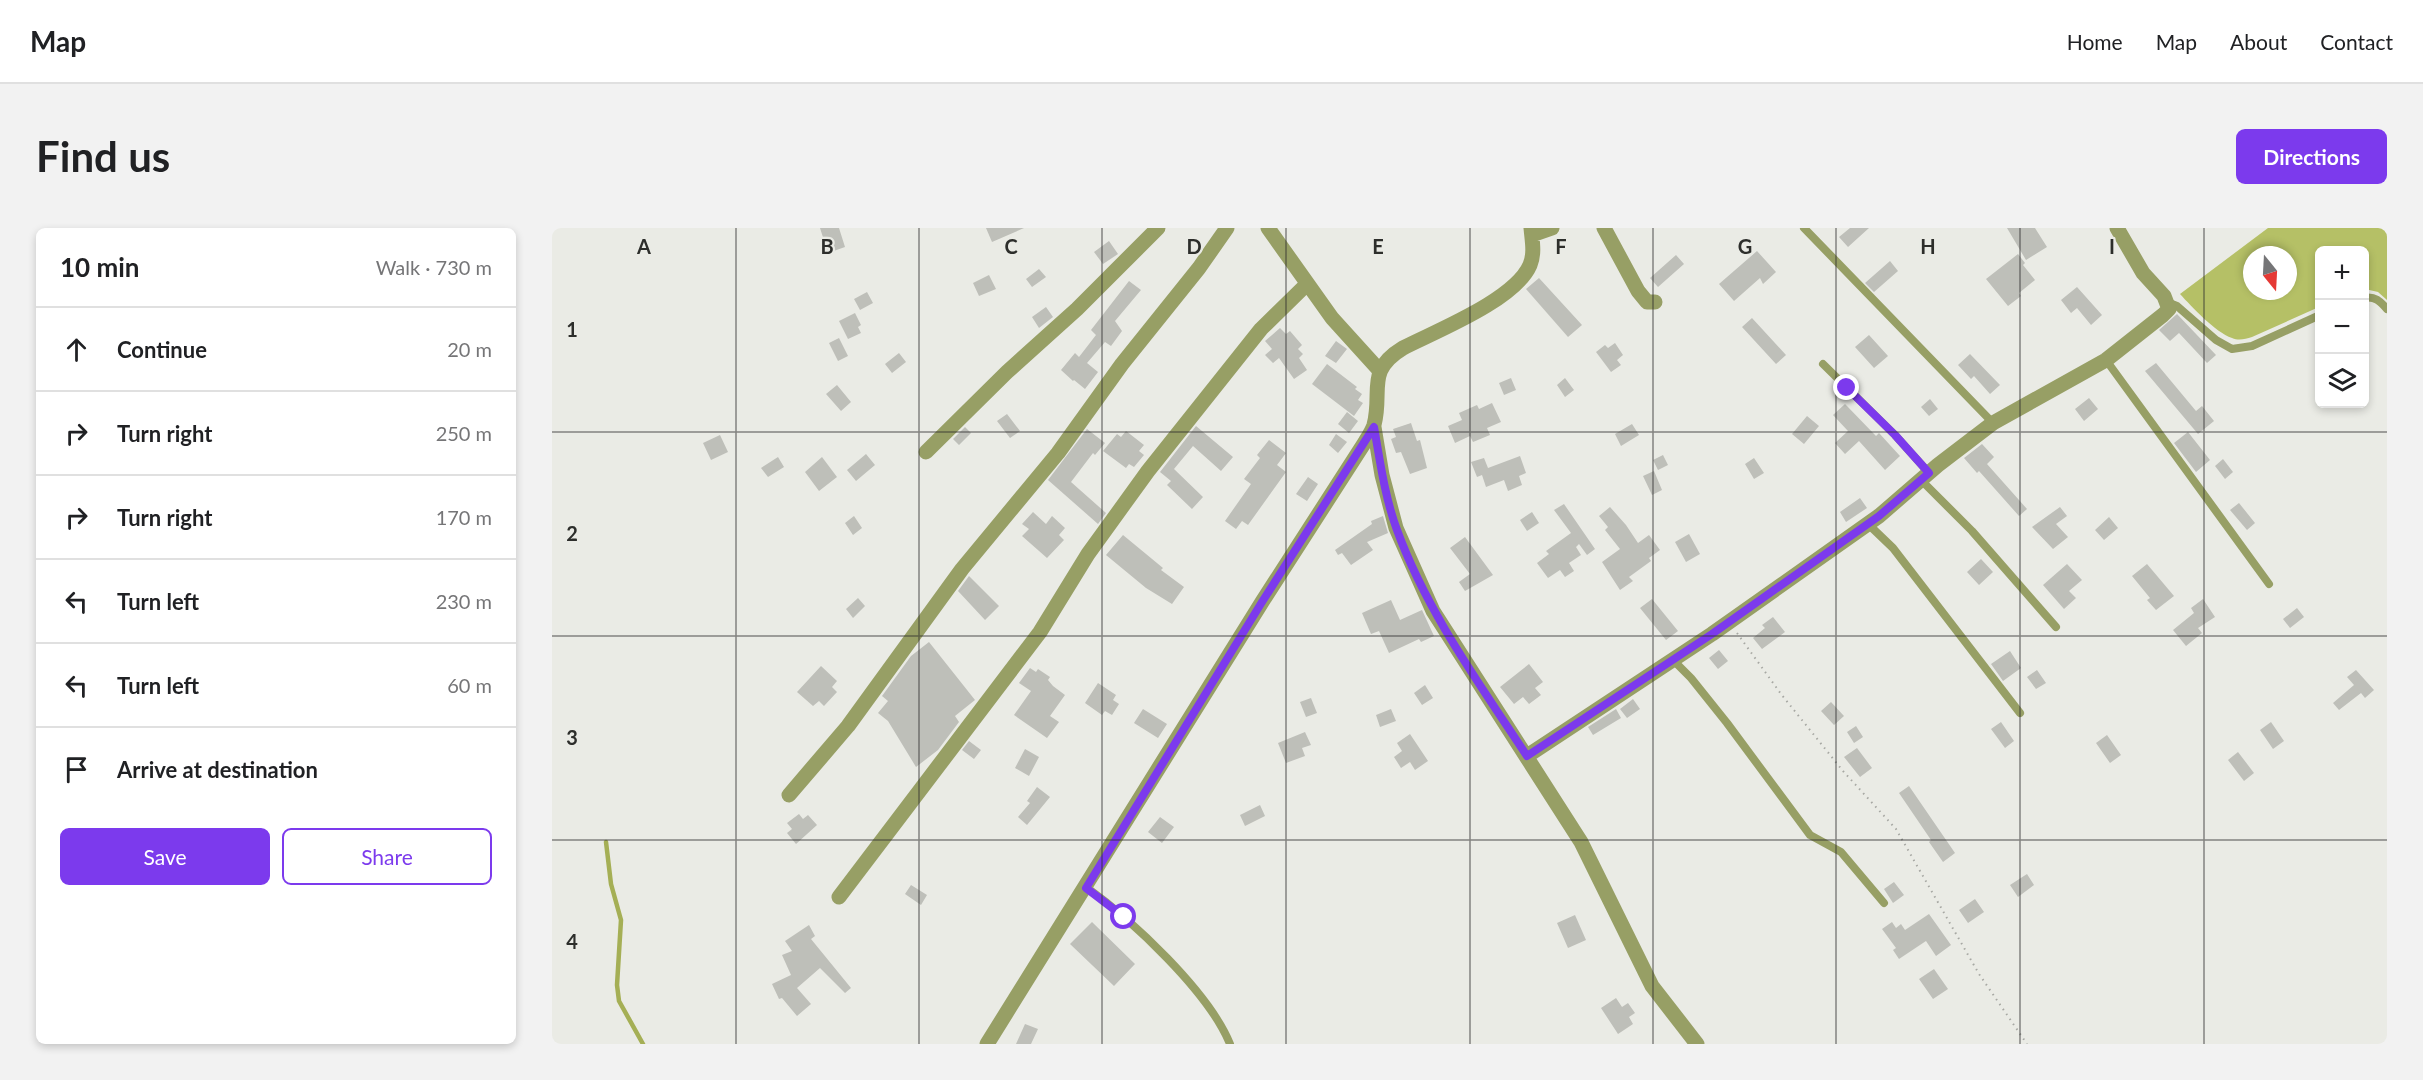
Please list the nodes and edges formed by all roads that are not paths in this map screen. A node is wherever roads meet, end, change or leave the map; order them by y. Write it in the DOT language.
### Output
graph roads {
  1 [pos="1158,228"];
  2 [pos="1227,228"];
  3 [pos="1268,228"];
  4 [pos="1552,228"];
  5 [pos="1604,228"];
  6 [pos="1804,228"];
  7 [pos="2117,228"];
  8 [pos="1532,232"];
  9 [pos="1307,284"];
  10 [pos="2369,297"];
  11 [pos="1655,302"];
  12 [pos="2168,302"];
  13 [pos="2387,309"];
  14 [pos="2315,317"];
  15 [pos="2106,360"];
  16 [pos="1823,364"];
  17 [pos="1380,371"];
  18 [pos="1993,423"];
  19 [pos="1374,427"];
  20 [pos="926,452"];
  21 [pos="1925,477"];
  22 [pos="1868,524"];
  23 [pos="2269,584"];
  24 [pos="2056,627"];
  25 [pos="1673,660"];
  26 [pos="2020,713"];
  27 [pos="1527,756"];
  28 [pos="789,795"];
  29 [pos="1086,888"];
  30 [pos="839,897"];
  31 [pos="1884,903"];
  32 [pos="987,1044"];
  33 [pos="1230,1044"];
  34 [pos="1697,1044"];
  1 -- 20 [label="street"];
  2 -- 28 [label="street"];
  3 -- 9 [label="street"];
  4 -- 8 [label="street"];
  5 -- 11 [label="street"];
  6 -- 18 [label="lane"];
  7 -- 12 [label="street"];
  8 -- 17 [label="street"];
  9 -- 17 [label="street"];
  9 -- 30 [label="street"];
  10 -- 13 [label="lane"];
  12 -- 14 [label="lane"];
  12 -- 15 [label="street"];
  15 -- 18 [label="street"];
  15 -- 23 [label="lane"];
  16 -- 21 [label="lane"];
  17 -- 19 [label="street"];
  18 -- 21 [label="street"];
  19 -- 27 [label="street"];
  19 -- 29 [label="street"];
  21 -- 22 [label="street"];
  21 -- 24 [label="lane"];
  22 -- 25 [label="street"];
  22 -- 26 [label="lane"];
  25 -- 27 [label="street"];
  25 -- 31 [label="lane"];
  27 -- 34 [label="street"];
  29 -- 32 [label="street"];
  29 -- 33 [label="lane"];
}
